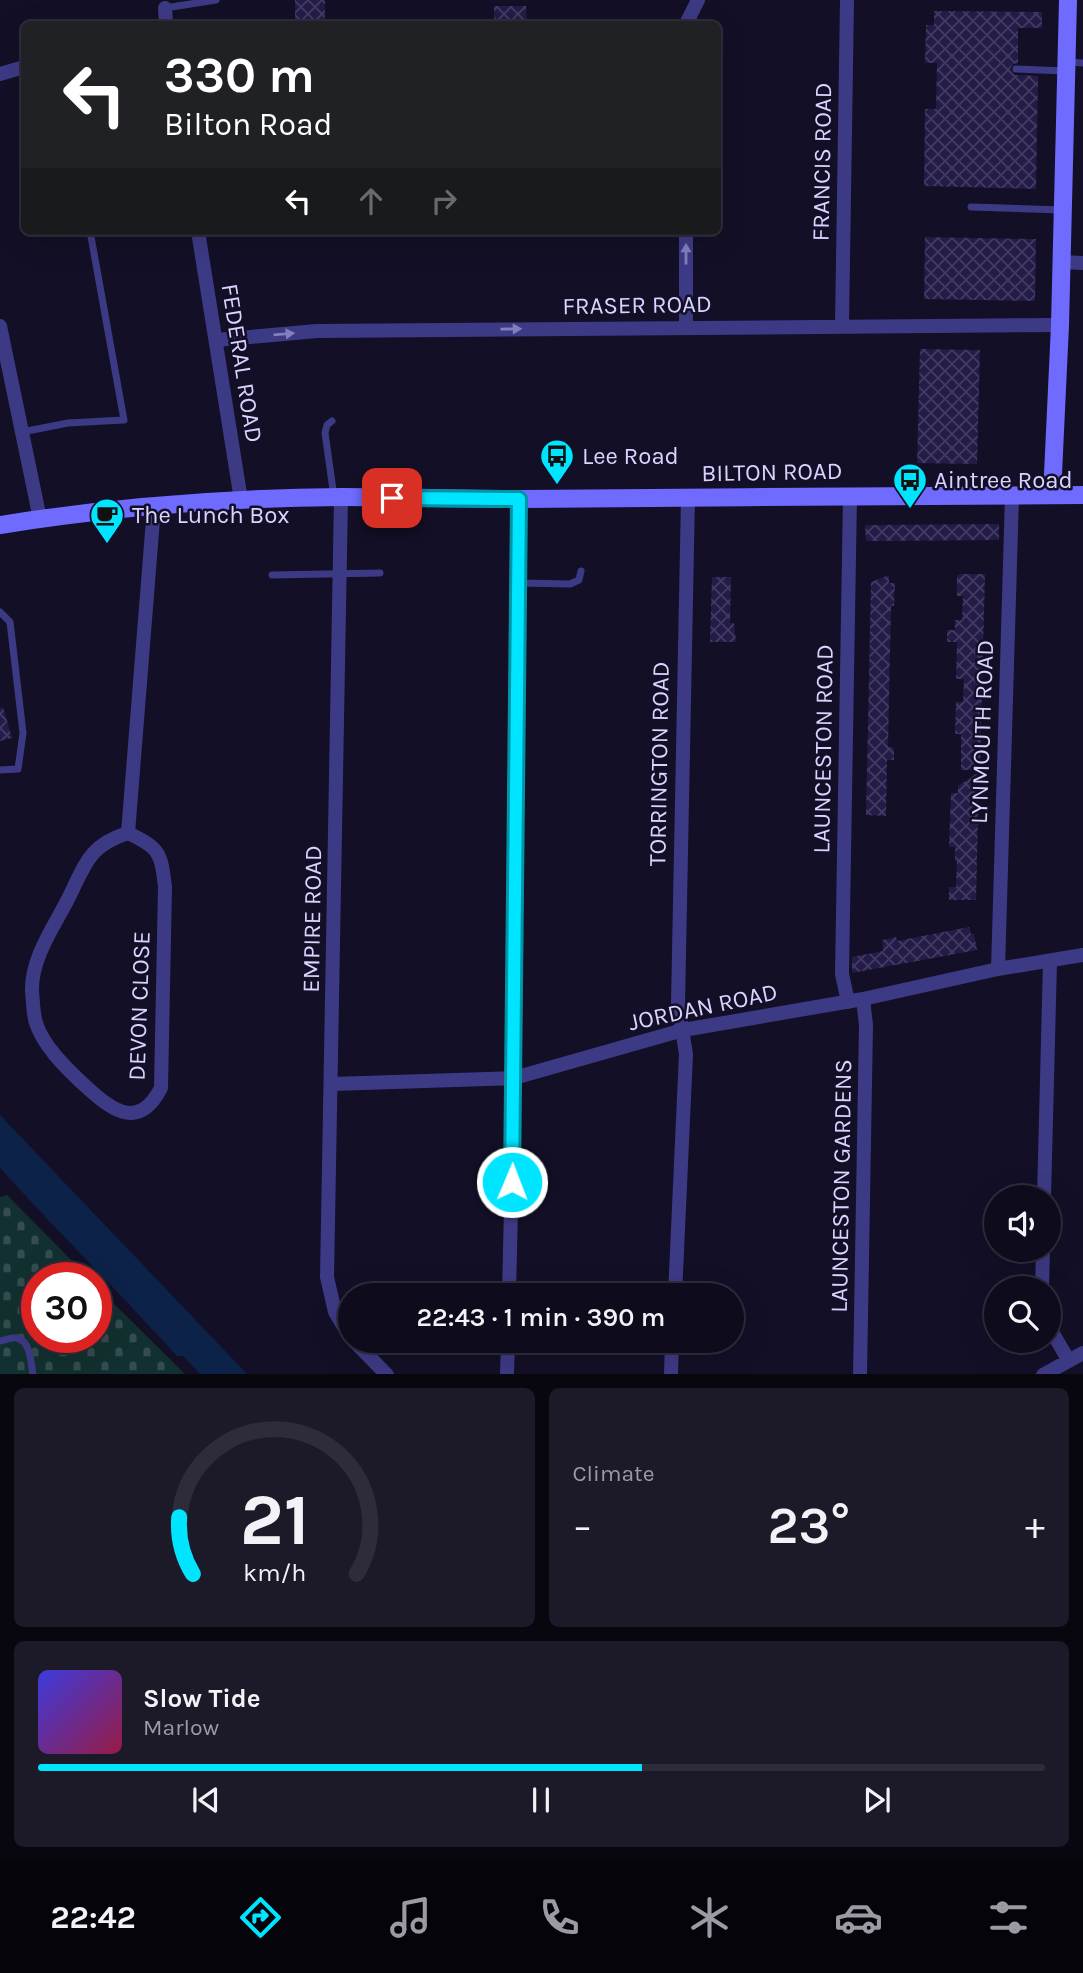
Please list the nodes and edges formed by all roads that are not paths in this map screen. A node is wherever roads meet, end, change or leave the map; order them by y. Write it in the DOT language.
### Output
graph roads {
  1 [pos="216,0"];
  2 [pos="698,0"];
  3 [pos="847,0"];
  4 [pos="1068,0"];
  5 [pos="165,8"];
  6 [pos="166,21"];
  7 [pos="688,21"];
  8 [pos="1072,65"];
  9 [pos="21,68"];
  10 [pos="1016,69"];
  11 [pos="0,74"];
  12 [pos="971,207"];
  13 [pos="1062,210"];
  14 [pos="91,235"];
  15 [pos="199,235"];
  16 [pos="686,235"];
  17 [pos="1061,262"];
  18 [pos="1083,263"];
  19 [pos="1060,325"];
  20 [pos="0,326"];
  21 [pos="842,326"];
  22 [pos="686,327"];
  23 [pos="216,340"];
  24 [pos="332,421"];
  25 [pos="22,432"];
  26 [pos="1052,495"];
  27 [pos="1083,495"];
  28 [pos="850,496"];
  29 [pos="1012,496"];
  30 [pos="338,497"];
  31 [pos="688,498"];
  32 [pos="519,499"];
  33 [pos="242,500"];
  34 [pos="154,507"];
  35 [pos="40,519"];
  36 [pos="0,525"];
  37 [pos="582,570"];
  38 [pos="380,573"];
  39 [pos="272,575"];
  40 [pos="340,575"];
  41 [pos="519,583"];
  42 [pos="0,612"];
  43 [pos="0,770"];
  44 [pos="128,833"];
  45 [pos="1083,955"];
  46 [pos="1050,962"];
  47 [pos="998,969"];
  48 [pos="863,999"];
  49 [pos="848,1002"];
  50 [pos="683,1030"];
  51 [pos="514,1078"];
  52 [pos="332,1084"];
  53 [pos="1044,1185"];
  54 [pos="509,1283"];
  55 [pos="676,1283"];
  56 [pos="338,1317"];
  57 [pos="0,1341"];
  58 [pos="1061,1347"];
  59 [pos="366,1353"];
  60 [pos="508,1353"];
  61 [pos="672,1353"];
  62 [pos="1083,1353"];
  63 [pos="1069,1361"];
  64 [pos="33,1374"];
  65 [pos="387,1374"];
  66 [pos="507,1374"];
  67 [pos="671,1374"];
  68 [pos="860,1374"];
  69 [pos="1043,1374"];
  1 -- 5 [label="lane"];
  2 -- 7 [label="street"];
  3 -- 21 [label="street, FRANCIS ROAD"];
  4 -- 8 [label="street"];
  5 -- 6 [label="street"];
  8 -- 10 [label="lane"];
  8 -- 13 [label="street"];
  9 -- 11 [label="street"];
  12 -- 13 [label="lane"];
  13 -- 17 [label="street"];
  14 -- 25 [label="lane"];
  15 -- 23 [label="street, FEDERAL ROAD"];
  22 -- 16 [label="street, one-way"];
  17 -- 18 [label="street"];
  17 -- 19 [label="street"];
  19 -- 21 [label="street, FRASER ROAD"];
  19 -- 26 [label="street"];
  20 -- 25 [label="street"];
  21 -- 22 [label="street, FRASER ROAD"];
  23 -- 22 [label="street, FRASER ROAD, one-way"];
  23 -- 33 [label="street, FEDERAL ROAD"];
  24 -- 30 [label="lane"];
  25 -- 35 [label="street"];
  26 -- 27 [label="street, BILTON ROAD"];
  26 -- 29 [label="street, BILTON ROAD"];
  28 -- 29 [label="street, BILTON ROAD"];
  28 -- 31 [label="street, BILTON ROAD"];
  28 -- 49 [label="street, LAUNCESTON ROAD"];
  29 -- 47 [label="street, LYNMOUTH ROAD"];
  30 -- 32 [label="street, BILTON ROAD"];
  30 -- 33 [label="street, BILTON ROAD"];
  30 -- 40 [label="street, EMPIRE ROAD"];
  31 -- 32 [label="street, BILTON ROAD"];
  31 -- 50 [label="street, TORRINGTON ROAD"];
  32 -- 41 [label="street"];
  33 -- 34 [label="street, BILTON ROAD"];
  34 -- 35 [label="street, BILTON ROAD"];
  34 -- 44 [label="street"];
  35 -- 36 [label="street, BILTON ROAD"];
  37 -- 41 [label="lane"];
  38 -- 40 [label="lane"];
  39 -- 40 [label="lane"];
  40 -- 52 [label="street, EMPIRE ROAD"];
  41 -- 51 [label="street"];
  42 -- 43 [label="lane"];
  44 -- 44 [label="street, DEVON CLOSE"];
  45 -- 46 [label="street, JORDAN ROAD"];
  46 -- 47 [label="street, JORDAN ROAD"];
  46 -- 53 [label="street"];
  47 -- 48 [label="street, JORDAN ROAD"];
  48 -- 49 [label="street, JORDAN ROAD"];
  48 -- 68 [label="street, LAUNCESTON GARDENS"];
  49 -- 50 [label="street, JORDAN ROAD"];
  50 -- 51 [label="street, JORDAN ROAD"];
  50 -- 55 [label="street, TORRINGTON ROAD"];
  51 -- 52 [label="street, JORDAN ROAD"];
  51 -- 54 [label="street"];
  52 -- 56 [label="street, EMPIRE ROAD"];
  57 -- 64 [label="lane"];
  58 -- 63 [label="street"];
  59 -- 65 [label="street, EMPIRE ROAD"];
  60 -- 66 [label="street"];
  61 -- 67 [label="street"];
  62 -- 63 [label="street"];
  63 -- 69 [label="street"];
}
